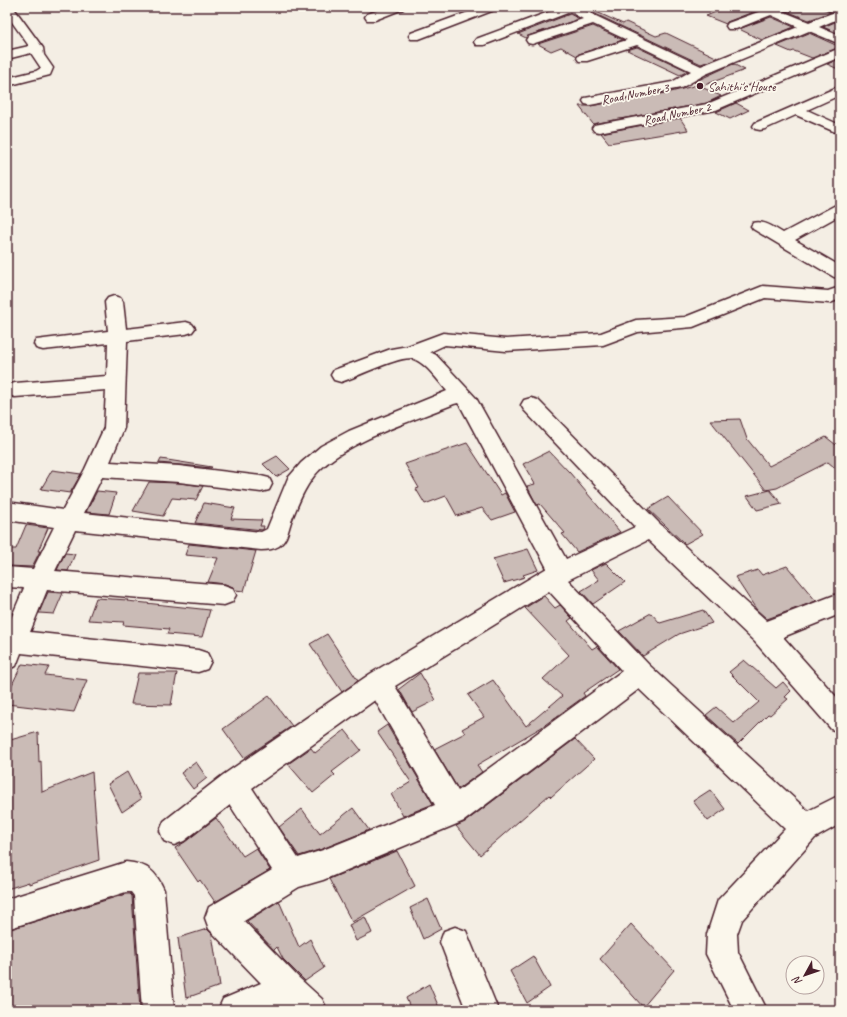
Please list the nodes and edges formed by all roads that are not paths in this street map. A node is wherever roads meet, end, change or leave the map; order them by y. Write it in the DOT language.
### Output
graph roads {
  1 [pos="7,7"];
  2 [pos="399,7"];
  3 [pos="493,7"];
  4 [pos="569,8"];
  5 [pos="771,8"];
  6 [pos="840,14"];
  7 [pos="372,17"];
  8 [pos="592,20"];
  9 [pos="13,24"];
  10 [pos="732,26"];
  11 [pos="810,27"];
  12 [pos="415,36"];
  13 [pos="532,40"];
  14 [pos="637,40"];
  15 [pos="840,40"];
  16 [pos="480,42"];
  17 [pos="37,48"];
  18 [pos="840,52"];
  19 [pos="7,55"];
  20 [pos="583,58"];
  21 [pos="700,71"];
  22 [pos="7,82"];
  23 [pos="840,90"];
  24 [pos="590,101"];
  25 [pos="796,110"];
  26 [pos="760,126"];
  27 [pos="599,128"];
  28 [pos="840,130"];
  29 [pos="840,209"];
  30 [pos="759,226"];
  31 [pos="783,240"];
  32 [pos="840,272"];
  33 [pos="840,293"];
  34 [pos="114,302"];
  35 [pos="186,328"];
  36 [pos="117,335"];
  37 [pos="43,344"];
  38 [pos="411,352"];
  39 [pos="341,375"];
  40 [pos="116,382"];
  41 [pos="15,390"];
  42 [pos="462,396"];
  43 [pos="530,405"];
  44 [pos="96,469"];
  45 [pos="261,484"];
  46 [pos="7,511"];
  47 [pos="69,520"];
  48 [pos="651,529"];
  49 [pos="556,575"];
  50 [pos="7,577"];
  51 [pos="40,580"];
  52 [pos="224,595"];
  53 [pos="840,603"];
  54 [pos="764,634"];
  55 [pos="10,647"];
  56 [pos="198,661"];
  57 [pos="640,673"];
  58 [pos="379,682"];
  59 [pos="840,720"];
  60 [pos="233,785"];
  61 [pos="840,809"];
  62 [pos="454,811"];
  63 [pos="806,828"];
  64 [pos="174,831"];
  65 [pos="292,876"];
  66 [pos="7,914"];
  67 [pos="455,942"];
  68 [pos="288,989"];
  69 [pos="479,1009"];
  70 [pos="158,1010"];
  71 [pos="234,1010"];
  72 [pos="311,1010"];
  73 [pos="751,1010"];
  1 -- 9 [label="street"];
  2 -- 7 [label="street"];
  3 -- 12 [label="street"];
  4 -- 8 [label="street"];
  4 -- 16 [label="street"];
  5 -- 10 [label="street"];
  5 -- 11 [label="street"];
  6 -- 11 [label="street, Road Number 3"];
  8 -- 13 [label="street"];
  8 -- 14 [label="street"];
  9 -- 17 [label="street"];
  11 -- 15 [label="street"];
  11 -- 21 [label="street, Road Number 3"];
  14 -- 20 [label="street"];
  14 -- 21 [label="street"];
  17 -- 19 [label="street"];
  17 -- 22 [label="street"];
  18 -- 27 [label="street, Road Number 2"];
  21 -- 24 [label="street, Road Number 3"];
  23 -- 25 [label="street"];
  25 -- 26 [label="street"];
  25 -- 28 [label="street"];
  29 -- 31 [label="street"];
  30 -- 31 [label="street"];
  31 -- 32 [label="street"];
  33 -- 38 [label="street"];
  34 -- 36 [label="street"];
  35 -- 36 [label="street"];
  36 -- 37 [label="street"];
  36 -- 40 [label="street"];
  38 -- 39 [label="street"];
  38 -- 42 [label="street"];
  40 -- 41 [label="street"];
  40 -- 44 [label="street"];
  42 -- 47 [label="street"];
  42 -- 49 [label="street"];
  43 -- 48 [label="street"];
  44 -- 45 [label="street"];
  44 -- 47 [label="street"];
  46 -- 47 [label="street"];
  47 -- 51 [label="street"];
  48 -- 49 [label="street"];
  48 -- 54 [label="street"];
  49 -- 57 [label="street"];
  49 -- 58 [label="street"];
  50 -- 51 [label="street"];
  51 -- 52 [label="street"];
  51 -- 55 [label="street"];
  53 -- 54 [label="street"];
  54 -- 59 [label="street"];
  55 -- 56 [label="street"];
  57 -- 62 [label="street"];
  57 -- 63 [label="street"];
  58 -- 60 [label="street"];
  58 -- 62 [label="street"];
  60 -- 64 [label="street"];
  60 -- 65 [label="street"];
  61 -- 63 [label="street"];
  62 -- 65 [label="street"];
  63 -- 73 [label="street"];
  65 -- 68 [label="street"];
  66 -- 70 [label="street"];
  67 -- 69 [label="street"];
  68 -- 71 [label="street"];
  68 -- 72 [label="street"];
}
